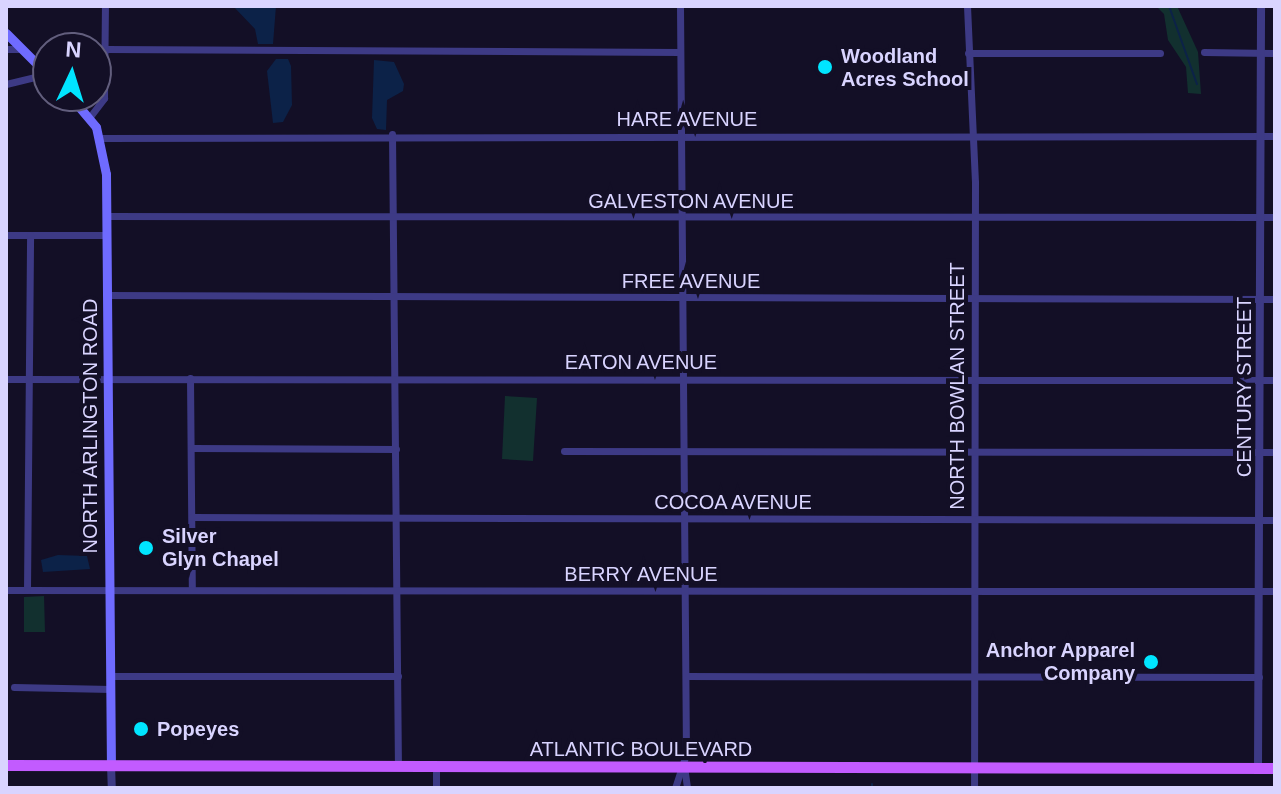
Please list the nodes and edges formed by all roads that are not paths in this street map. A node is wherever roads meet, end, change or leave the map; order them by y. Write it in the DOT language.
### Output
graph roads {
  1 [pos="105,6"];
  2 [pos="680,6"];
  3 [pos="967,6"];
  4 [pos="1261,6"];
  5 [pos="106,32"];
  6 [pos="6,33"];
  7 [pos="6,49"];
  8 [pos="20,49"];
  9 [pos="112,49"];
  10 [pos="680,52"];
  11 [pos="1204,52"];
  12 [pos="968,53"];
  13 [pos="1160,53"];
  14 [pos="1261,53"];
  15 [pos="1275,53"];
  16 [pos="32,60"];
  17 [pos="32,78"];
  18 [pos="6,84"];
  19 [pos="84,112"];
  20 [pos="95,112"];
  21 [pos="89,118"];
  22 [pos="392,134"];
  23 [pos="681,135"];
  24 [pos="972,136"];
  25 [pos="1260,136"];
  26 [pos="1275,136"];
  27 [pos="100,138"];
  28 [pos="106,216"];
  29 [pos="395,216"];
  30 [pos="683,217"];
  31 [pos="974,217"];
  32 [pos="1260,217"];
  33 [pos="1275,217"];
  34 [pos="6,235"];
  35 [pos="30,235"];
  36 [pos="106,235"];
  37 [pos="107,295"];
  38 [pos="394,296"];
  39 [pos="684,296"];
  40 [pos="974,298"];
  41 [pos="1260,299"];
  42 [pos="1275,299"];
  43 [pos="108,378"];
  44 [pos="190,378"];
  45 [pos="396,378"];
  46 [pos="684,378"];
  47 [pos="6,379"];
  48 [pos="29,379"];
  49 [pos="973,379"];
  50 [pos="1260,380"];
  51 [pos="1275,380"];
  52 [pos="191,448"];
  53 [pos="396,449"];
  54 [pos="685,450"];
  55 [pos="564,451"];
  56 [pos="972,451"];
  57 [pos="1259,452"];
  58 [pos="1275,452"];
  59 [pos="192,517"];
  60 [pos="397,517"];
  61 [pos="686,518"];
  62 [pos="972,519"];
  63 [pos="1259,520"];
  64 [pos="1275,520"];
  65 [pos="109,589"];
  66 [pos="192,589"];
  67 [pos="397,589"];
  68 [pos="6,590"];
  69 [pos="27,590"];
  70 [pos="685,590"];
  71 [pos="971,591"];
  72 [pos="1259,591"];
  73 [pos="1275,591"];
  74 [pos="111,676"];
  75 [pos="398,676"];
  76 [pos="686,676"];
  77 [pos="971,676"];
  78 [pos="1259,677"];
  79 [pos="14,687"];
  80 [pos="111,689"];
  81 [pos="683,764"];
  82 [pos="6,765"];
  83 [pos="111,765"];
  84 [pos="398,766"];
  85 [pos="436,766"];
  86 [pos="972,767"];
  87 [pos="1258,768"];
  88 [pos="1275,768"];
  89 [pos="112,788"];
  90 [pos="436,788"];
  91 [pos="675,788"];
  92 [pos="687,788"];
  93 [pos="974,788"];
  1 -- 5 [label="street"];
  2 -- 10 [label="street"];
  3 -- 12 [label="street, NORTH BOWLAN STREET"];
  4 -- 14 [label="street, CENTURY STREET"];
  6 -- 8 [label="main road"];
  7 -- 8 [label="street"];
  8 -- 16 [label="main road"];
  9 -- 10 [label="street"];
  10 -- 23 [label="street"];
  11 -- 14 [label="street"];
  12 -- 13 [label="street"];
  12 -- 24 [label="street, NORTH BOWLAN STREET"];
  14 -- 15 [label="street"];
  14 -- 25 [label="street, CENTURY STREET"];
  17 -- 18 [label="street"];
  19 -- 21 [label="main road, NORTH ARLINGTON ROAD"];
  20 -- 21 [label="street"];
  21 -- 27 [label="main road, NORTH ARLINGTON ROAD"];
  22 -- 23 [label="street, HARE AVENUE"];
  22 -- 27 [label="street, HARE AVENUE"];
  22 -- 29 [label="street"];
  23 -- 24 [label="street, HARE AVENUE"];
  23 -- 30 [label="street"];
  24 -- 25 [label="street, HARE AVENUE"];
  24 -- 31 [label="street, NORTH BOWLAN STREET"];
  25 -- 26 [label="street, HARE AVENUE"];
  25 -- 32 [label="street, CENTURY STREET"];
  27 -- 28 [label="main road, NORTH ARLINGTON ROAD"];
  28 -- 29 [label="street, GALVESTON AVENUE"];
  28 -- 36 [label="main road, NORTH ARLINGTON ROAD"];
  29 -- 30 [label="street, GALVESTON AVENUE"];
  29 -- 38 [label="street"];
  30 -- 31 [label="street, GALVESTON AVENUE"];
  30 -- 39 [label="street"];
  31 -- 32 [label="street, GALVESTON AVENUE"];
  31 -- 40 [label="street, NORTH BOWLAN STREET"];
  32 -- 33 [label="street, GALVESTON AVENUE"];
  32 -- 41 [label="street, CENTURY STREET"];
  34 -- 35 [label="street"];
  35 -- 36 [label="street"];
  35 -- 48 [label="street"];
  36 -- 37 [label="main road, NORTH ARLINGTON ROAD"];
  37 -- 38 [label="street, FREE AVENUE"];
  37 -- 43 [label="main road, NORTH ARLINGTON ROAD"];
  38 -- 39 [label="street, FREE AVENUE"];
  38 -- 45 [label="street"];
  39 -- 40 [label="street, FREE AVENUE"];
  39 -- 46 [label="street"];
  40 -- 41 [label="street, FREE AVENUE"];
  40 -- 49 [label="street, NORTH BOWLAN STREET"];
  41 -- 42 [label="street, FREE AVENUE"];
  41 -- 50 [label="street, CENTURY STREET"];
  43 -- 44 [label="street, EATON AVENUE"];
  43 -- 48 [label="street, EATON AVENUE"];
  43 -- 65 [label="main road, NORTH ARLINGTON ROAD"];
  44 -- 45 [label="street, EATON AVENUE"];
  44 -- 52 [label="street"];
  45 -- 46 [label="street, EATON AVENUE"];
  45 -- 53 [label="street"];
  46 -- 49 [label="street, EATON AVENUE"];
  46 -- 54 [label="street"];
  47 -- 48 [label="street, EATON AVENUE"];
  48 -- 69 [label="street"];
  49 -- 50 [label="street, EATON AVENUE"];
  49 -- 56 [label="street, NORTH BOWLAN STREET"];
  50 -- 51 [label="street, EATON AVENUE"];
  50 -- 57 [label="street, CENTURY STREET"];
  52 -- 53 [label="street"];
  52 -- 59 [label="street"];
  53 -- 60 [label="street"];
  54 -- 55 [label="street"];
  54 -- 56 [label="street"];
  54 -- 61 [label="street"];
  56 -- 57 [label="street"];
  56 -- 62 [label="street, NORTH BOWLAN STREET"];
  57 -- 58 [label="street"];
  57 -- 63 [label="street, CENTURY STREET"];
  59 -- 60 [label="street, COCOA AVENUE"];
  59 -- 66 [label="street"];
  60 -- 61 [label="street, COCOA AVENUE"];
  60 -- 67 [label="street"];
  61 -- 62 [label="street, COCOA AVENUE"];
  61 -- 70 [label="street"];
  62 -- 63 [label="street, COCOA AVENUE"];
  62 -- 71 [label="street, NORTH BOWLAN STREET"];
  63 -- 64 [label="street, COCOA AVENUE"];
  63 -- 72 [label="street, CENTURY STREET"];
  65 -- 66 [label="street, BERRY AVENUE"];
  65 -- 69 [label="street, BERRY AVENUE"];
  65 -- 74 [label="main road, NORTH ARLINGTON ROAD"];
  66 -- 67 [label="street, BERRY AVENUE"];
  67 -- 70 [label="street, BERRY AVENUE"];
  67 -- 75 [label="street"];
  68 -- 69 [label="street, BERRY AVENUE"];
  70 -- 71 [label="street, BERRY AVENUE"];
  70 -- 76 [label="street"];
  71 -- 72 [label="street, BERRY AVENUE"];
  71 -- 77 [label="street, NORTH BOWLAN STREET"];
  72 -- 73 [label="street, BERRY AVENUE"];
  72 -- 78 [label="street, CENTURY STREET"];
  74 -- 75 [label="street"];
  74 -- 80 [label="main road, NORTH ARLINGTON ROAD"];
  75 -- 84 [label="street"];
  76 -- 77 [label="street"];
  76 -- 81 [label="street"];
  77 -- 78 [label="street"];
  77 -- 86 [label="street, NORTH BOWLAN STREET"];
  78 -- 87 [label="street, CENTURY STREET"];
  79 -- 80 [label="street"];
  80 -- 83 [label="main road, NORTH ARLINGTON ROAD"];
  81 -- 85 [label="main road, ATLANTIC BOULEVARD"];
  81 -- 86 [label="main road, ATLANTIC BOULEVARD"];
  81 -- 91 [label="street"];
  81 -- 92 [label="street"];
  82 -- 83 [label="main road, ATLANTIC BOULEVARD"];
  83 -- 84 [label="main road, ATLANTIC BOULEVARD"];
  83 -- 89 [label="street"];
  84 -- 85 [label="main road, ATLANTIC BOULEVARD"];
  85 -- 90 [label="street"];
  86 -- 87 [label="main road, ATLANTIC BOULEVARD"];
  86 -- 93 [label="street, NORTH BOWLAN STREET"];
  87 -- 88 [label="main road, ATLANTIC BOULEVARD"];
}
